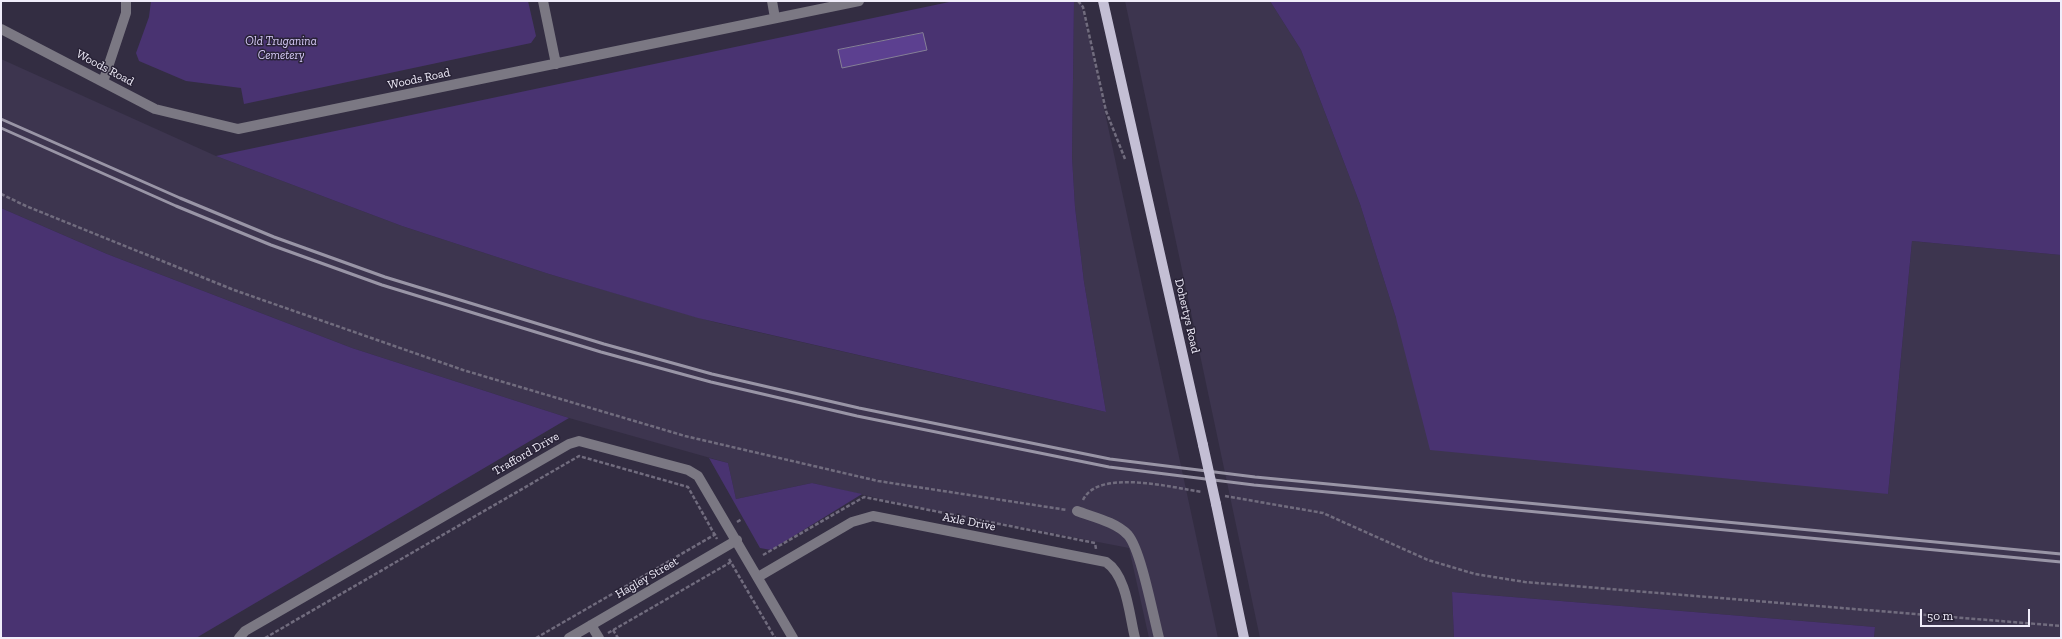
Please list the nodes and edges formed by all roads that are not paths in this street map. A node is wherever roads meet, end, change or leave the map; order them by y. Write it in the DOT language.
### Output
graph roads {
  1 [pos="126,1"];
  2 [pos="543,1"];
  3 [pos="772,1"];
  4 [pos="859,1"];
  5 [pos="1103,1"];
  6 [pos="775,18"];
  7 [pos="1,28"];
  8 [pos="556,64"];
  9 [pos="103,82"];
  10 [pos="1077,511"];
  11 [pos="737,540"];
  12 [pos="758,577"];
  13 [pos="591,625"];
  14 [pos="239,638"];
  15 [pos="569,638"];
  16 [pos="599,638"];
  17 [pos="793,638"];
  18 [pos="1135,638"];
  19 [pos="1159,638"];
  20 [pos="1244,638"];
  1 -- 9 [label="street"];
  2 -- 8 [label="street"];
  3 -- 6 [label="street"];
  4 -- 6 [label="street, Woods Road"];
  5 -- 20 [label="main road, Dohertys Road, bridge"];
  6 -- 8 [label="street, Woods Road"];
  7 -- 9 [label="street, Woods Road"];
  8 -- 9 [label="street, Woods Road"];
  10 -- 19 [label="street"];
  11 -- 12 [label="street, Trafford Drive"];
  11 -- 13 [label="street, Hagley Street"];
  11 -- 14 [label="street, Trafford Drive"];
  12 -- 17 [label="street, Trafford Drive"];
  12 -- 18 [label="street, Axle Drive"];
  13 -- 15 [label="street, Hagley Street"];
  13 -- 16 [label="street"];
}
